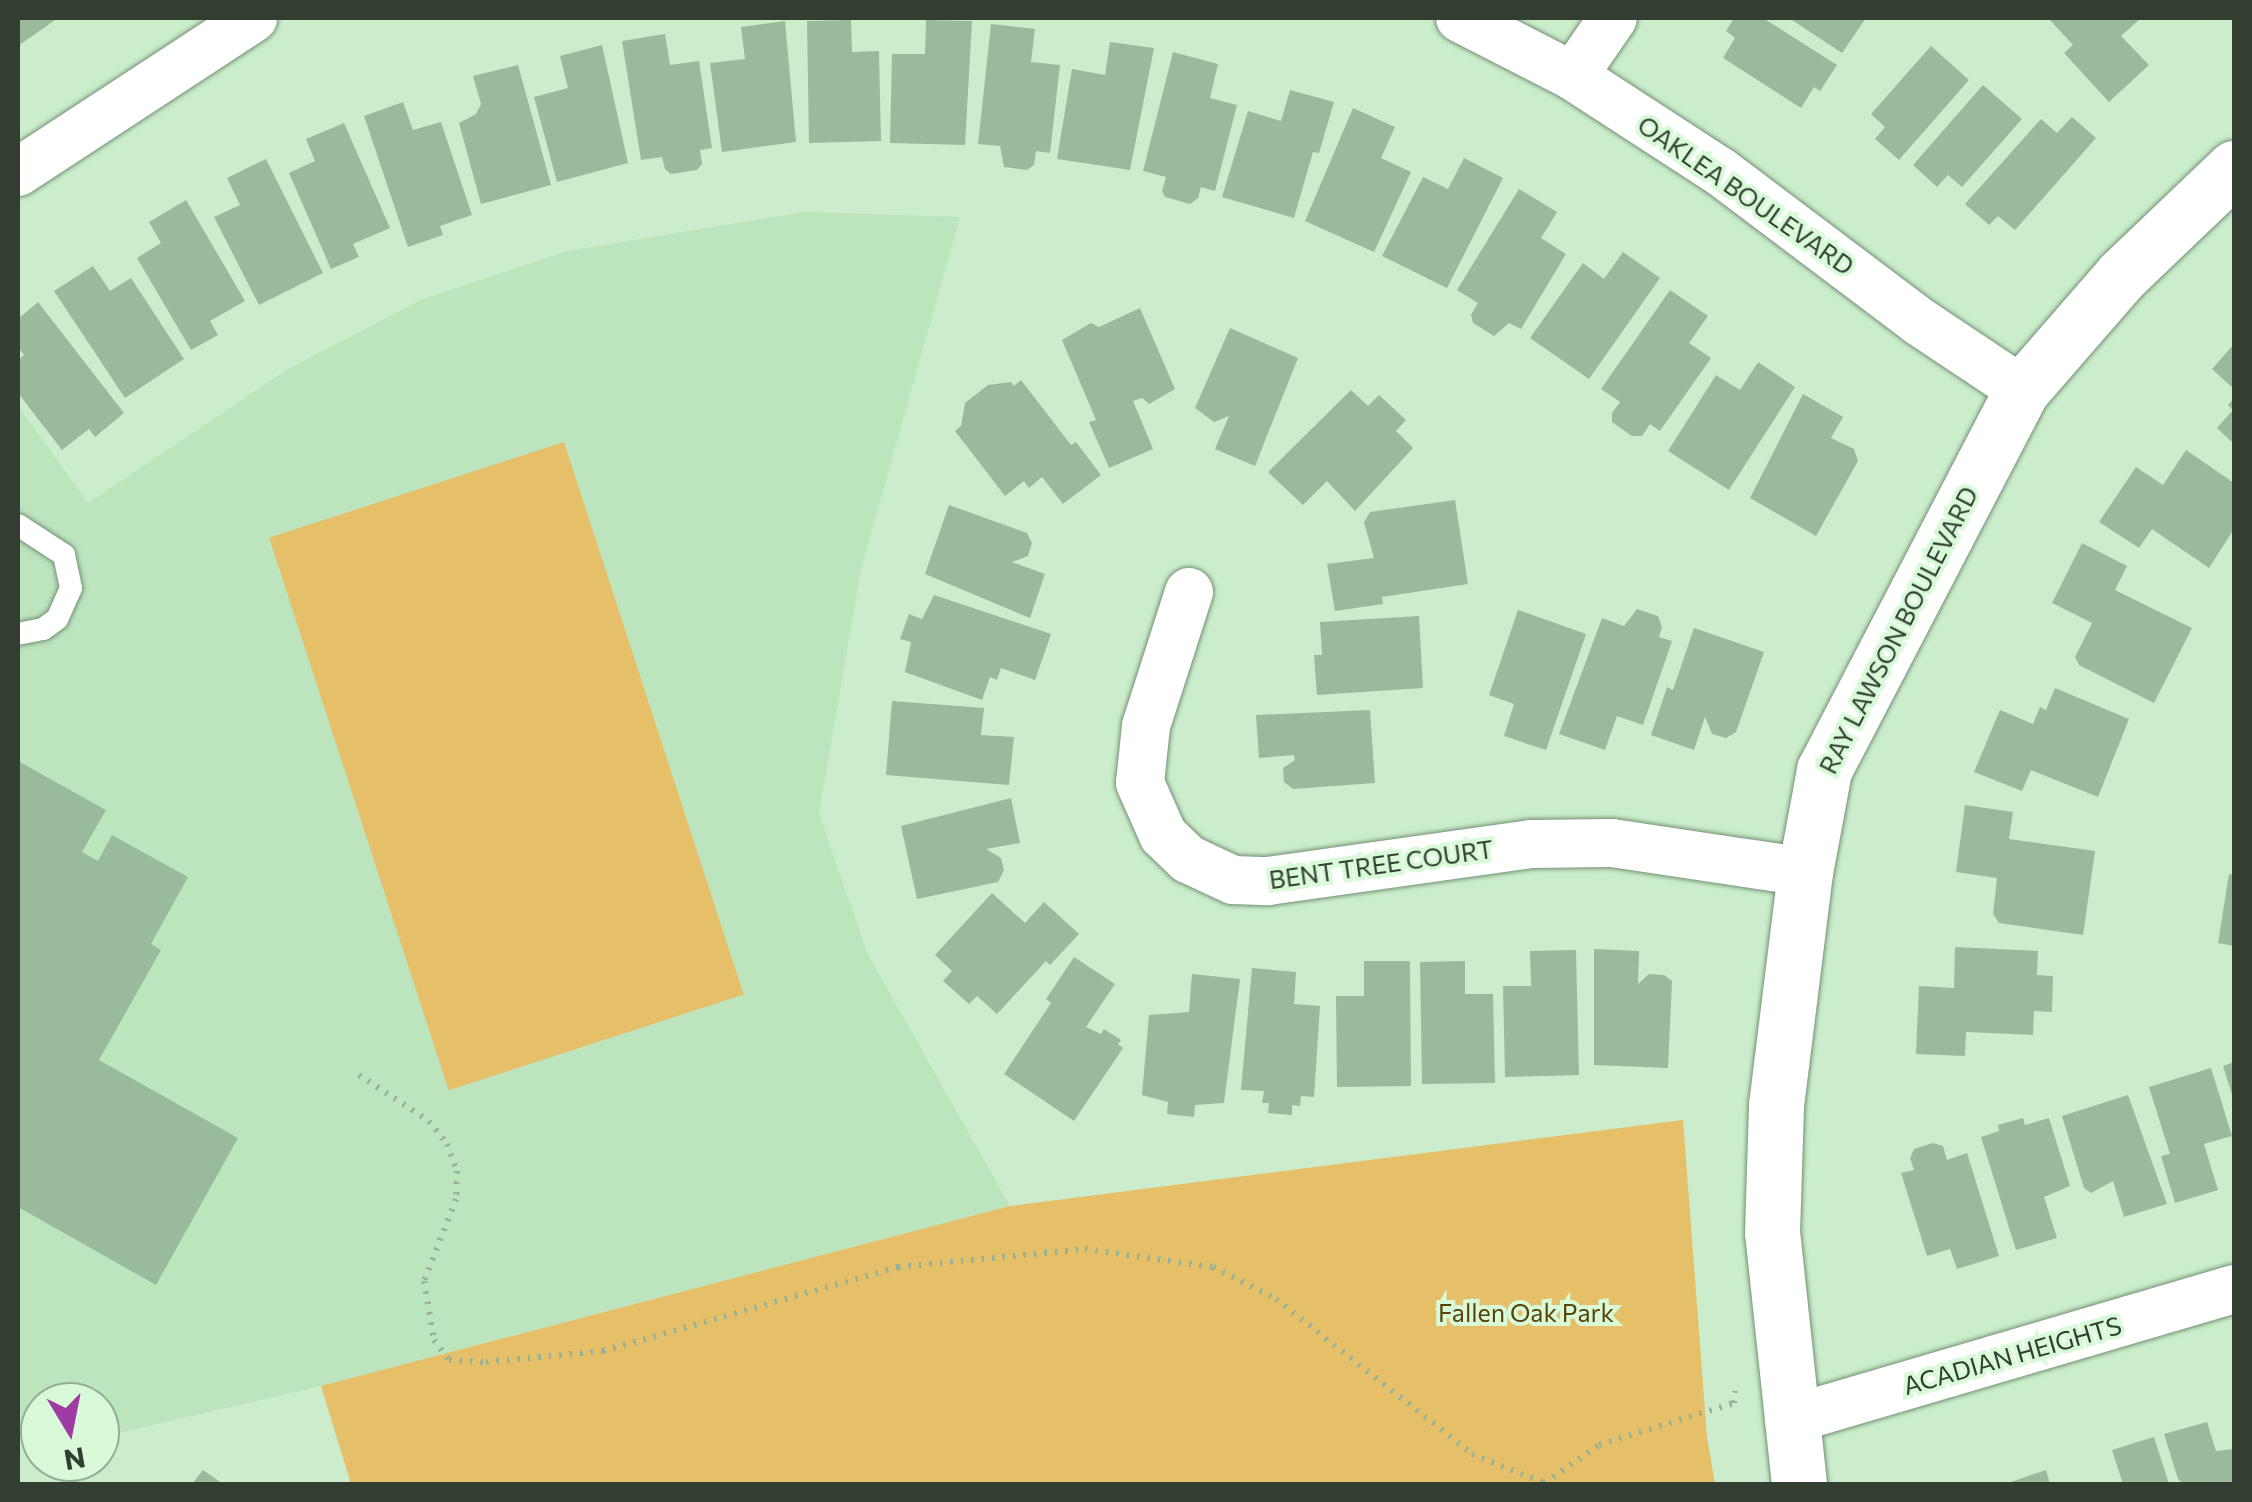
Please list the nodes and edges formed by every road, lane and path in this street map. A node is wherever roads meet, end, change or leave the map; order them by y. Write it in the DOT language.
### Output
graph roads {
  1 [pos="252,18"];
  2 [pos="1460,18"];
  3 [pos="1612,18"];
  4 [pos="1573,76"];
  5 [pos="2234,168"];
  6 [pos="18,172"];
  7 [pos="2022,390"];
  8 [pos="18,525"];
  9 [pos="1189,592"];
  10 [pos="18,634"];
  11 [pos="1805,872"];
  12 [pos="360,1075"];
  13 [pos="2234,1289"];
  14 [pos="1784,1366"];
  15 [pos="1789,1420"];
  16 [pos="1544,1484"];
  17 [pos="1799,1484"];
  1 -- 6 [label="street"];
  2 -- 4 [label="street, OAKLEA BOULEVARD"];
  3 -- 4 [label="street"];
  4 -- 7 [label="street, OAKLEA BOULEVARD"];
  5 -- 7 [label="street, RAY LAWSON BOULEVARD"];
  7 -- 11 [label="street, RAY LAWSON BOULEVARD"];
  8 -- 10 [label="lane"];
  9 -- 11 [label="street, BENT TREE COURT"];
  11 -- 14 [label="street, RAY LAWSON BOULEVARD"];
  12 -- 16 [label="path"];
  13 -- 15 [label="street, ACADIAN HEIGHTS"];
  14 -- 15 [label="street, RAY LAWSON BOULEVARD"];
  14 -- 16 [label="path"];
  15 -- 17 [label="street, RAY LAWSON BOULEVARD"];
}
